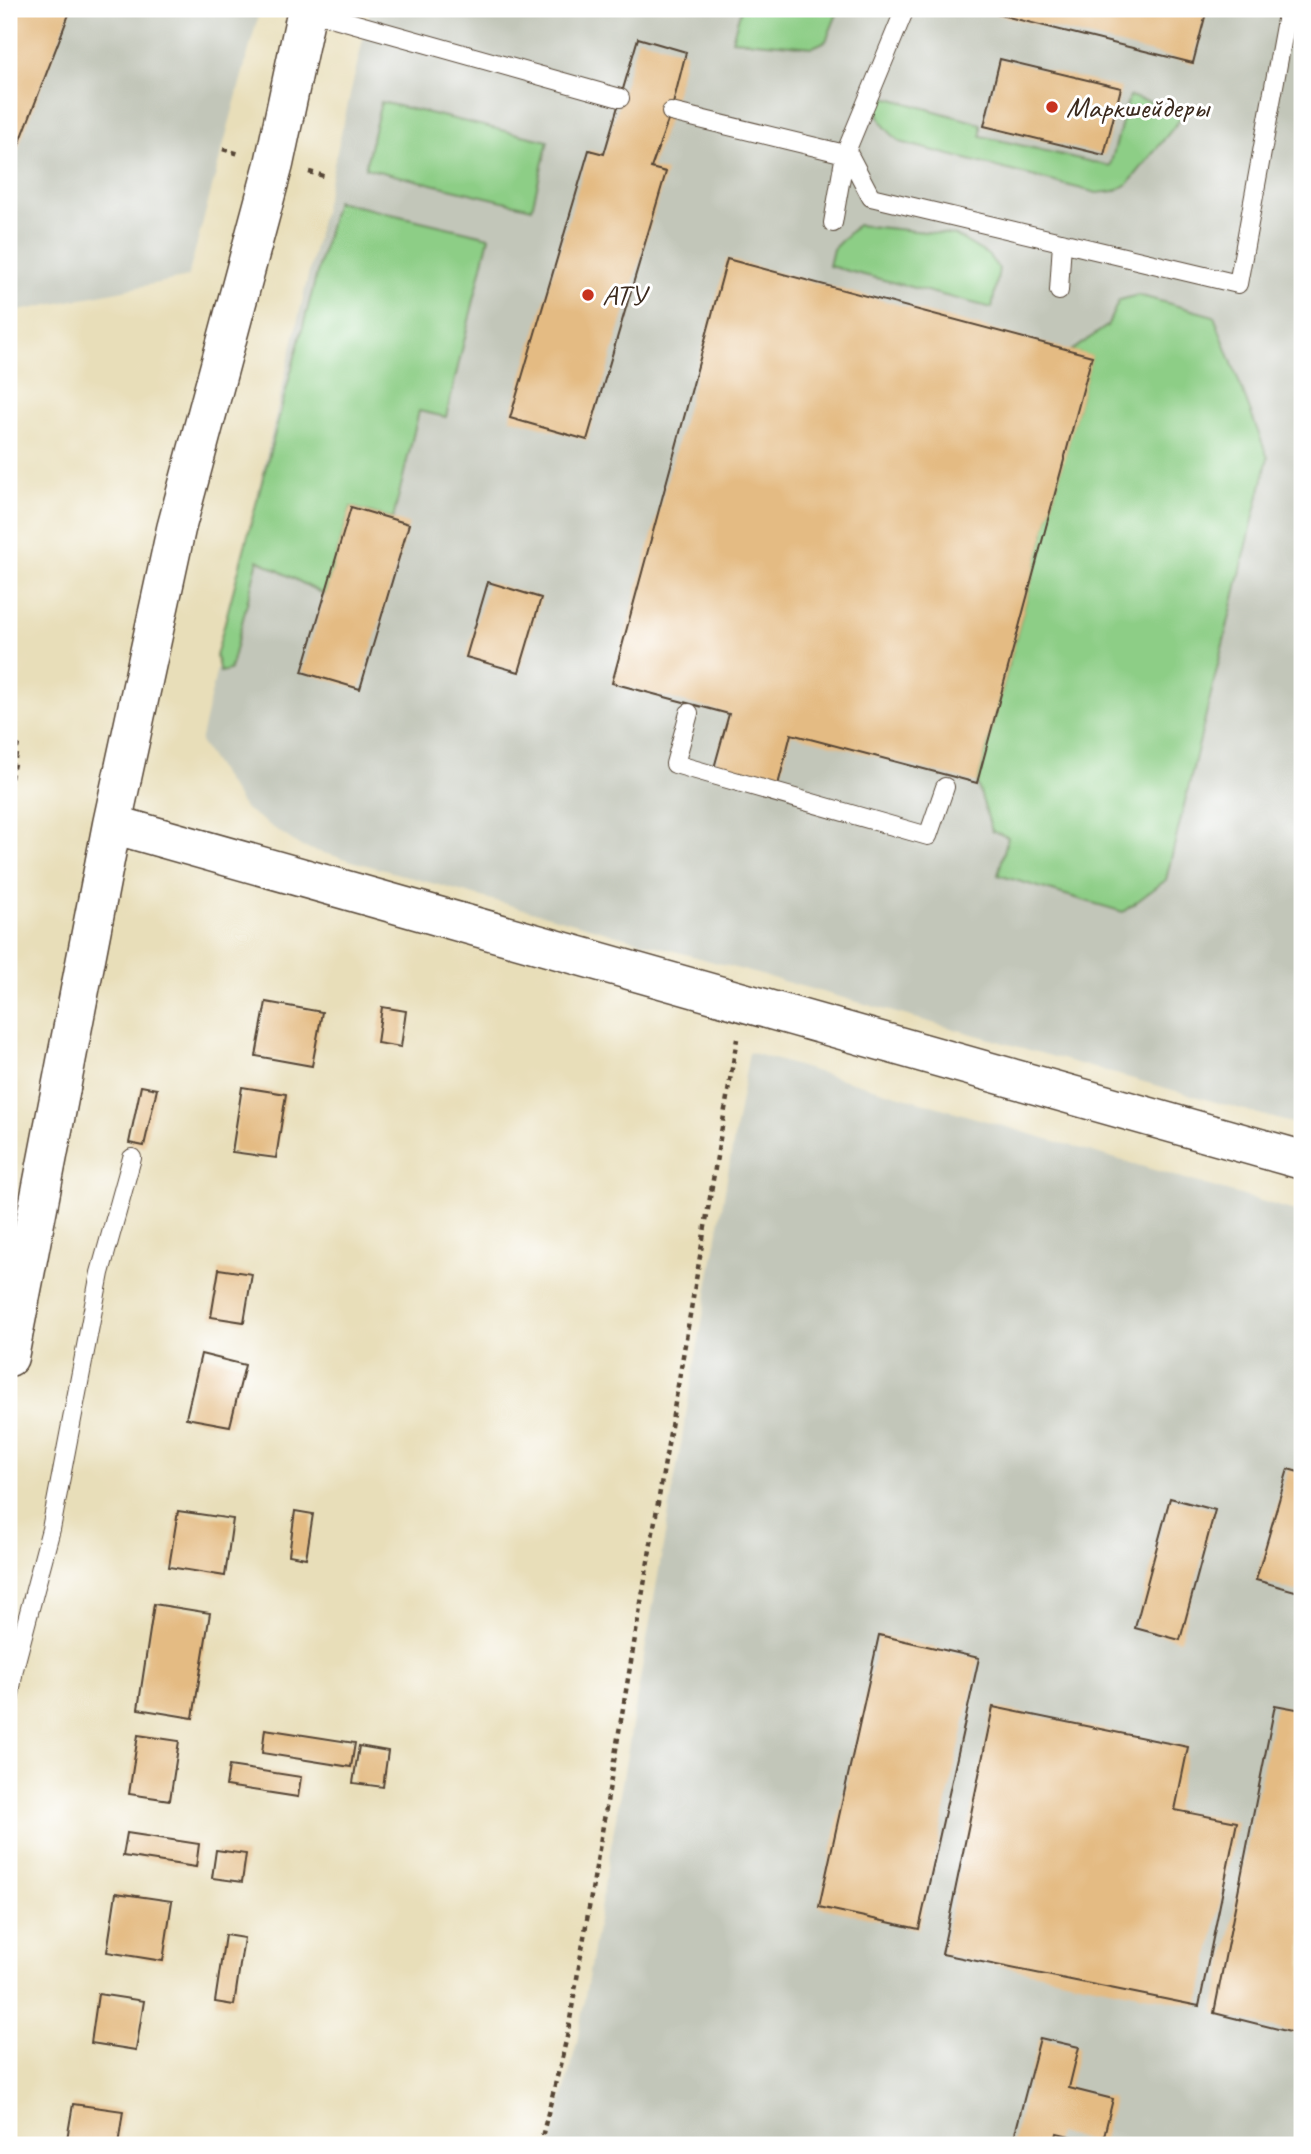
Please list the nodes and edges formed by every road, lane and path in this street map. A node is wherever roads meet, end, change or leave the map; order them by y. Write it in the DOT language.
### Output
graph roads {
  1 [pos="306,9"];
  2 [pos="905,9"];
  3 [pos="1288,9"];
  4 [pos="620,98"];
  5 [pos="671,113"];
  6 [pos="845,154"];
  7 [pos="833,223"];
  8 [pos="1062,242"];
  9 [pos="1059,291"];
  10 [pos="689,713"];
  11 [pos="19,740"];
  12 [pos="945,787"];
  13 [pos="9,788"];
  14 [pos="112,824"];
  15 [pos="743,1003"];
  16 [pos="132,1158"];
  17 [pos="1302,1160"];
  18 [pos="9,1357"];
  19 [pos="11,1669"];
  20 [pos="9,1701"];
  21 [pos="540,2145"];
  1 -- 4 [label="lane"];
  1 -- 14 [label="street"];
  2 -- 6 [label="lane"];
  3 -- 8 [label="lane"];
  5 -- 6 [label="lane"];
  6 -- 7 [label="lane"];
  6 -- 8 [label="lane"];
  8 -- 9 [label="lane"];
  10 -- 12 [label="lane"];
  11 -- 13 [label="path"];
  14 -- 15 [label="street"];
  14 -- 18 [label="street"];
  15 -- 17 [label="street"];
  15 -- 21 [label="path"];
  16 -- 19 [label="lane"];
  19 -- 20 [label="lane"];
}
